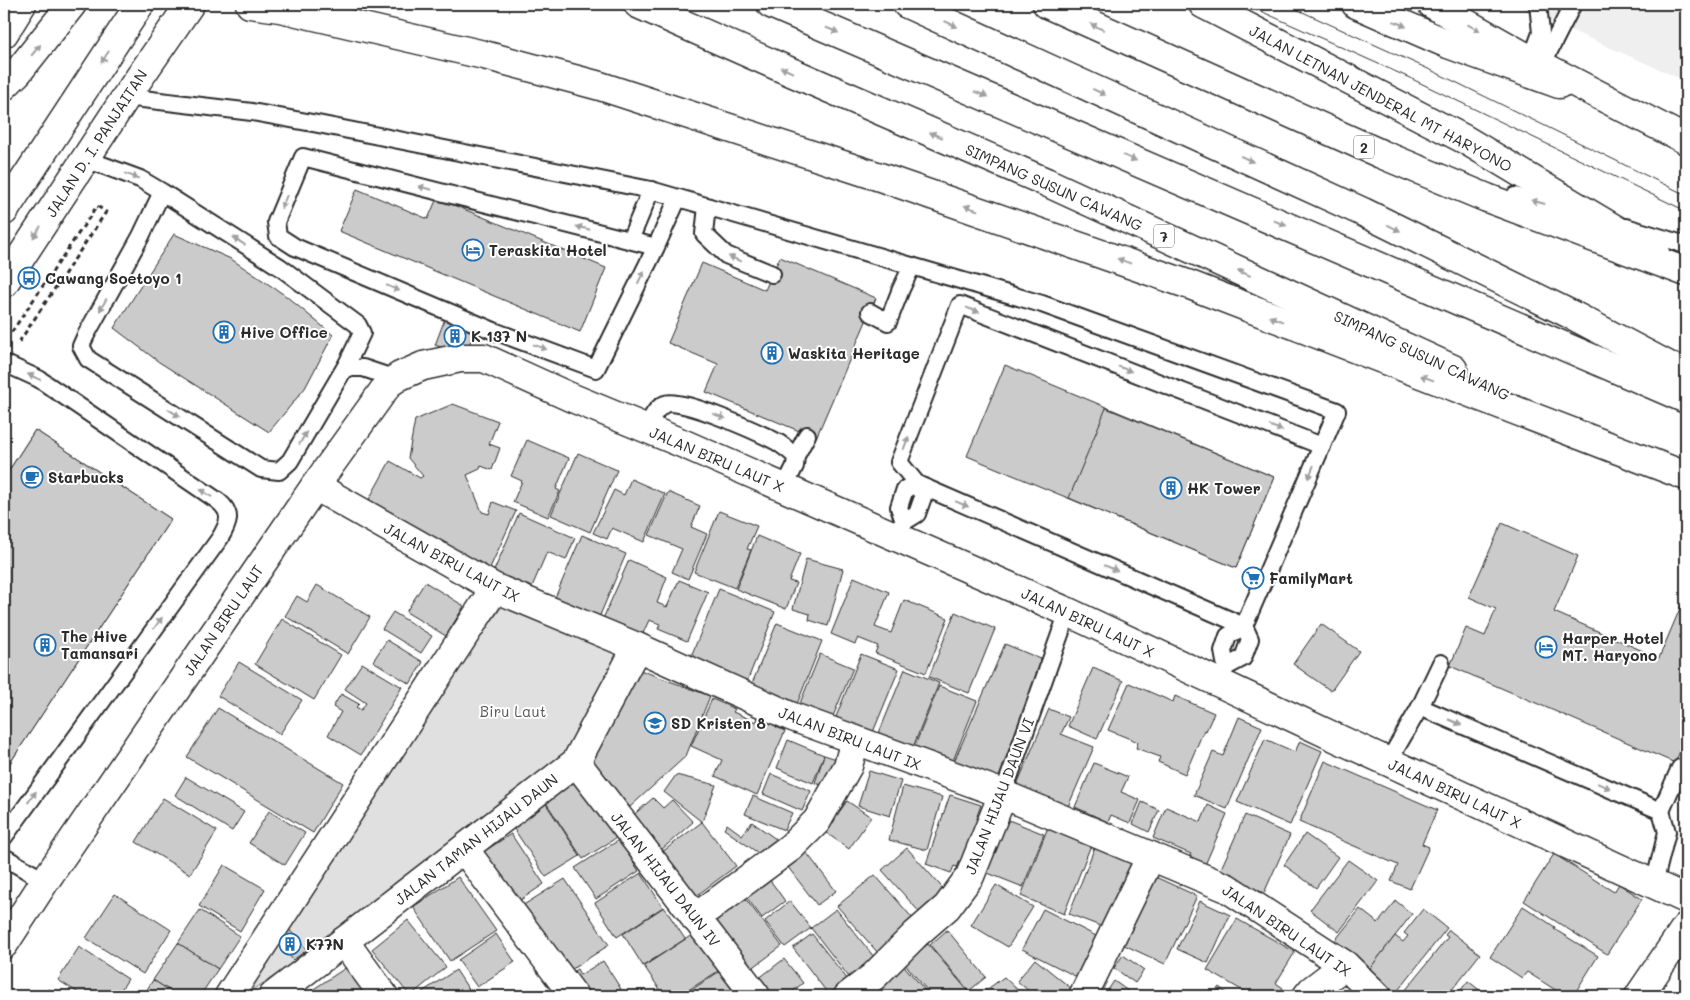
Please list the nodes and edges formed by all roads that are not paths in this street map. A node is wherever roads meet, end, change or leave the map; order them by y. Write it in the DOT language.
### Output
graph roads {
  1 [pos="22,4"];
  2 [pos="72,4"];
  3 [pos="140,4"];
  4 [pos="190,4"];
  5 [pos="250,4"];
  6 [pos="638,4"];
  7 [pos="771,4"];
  8 [pos="907,4"];
  9 [pos="1047,4"];
  10 [pos="1203,4"];
  11 [pos="1356,4"];
  12 [pos="1432,4"];
  13 [pos="1538,4"];
  14 [pos="1572,4"];
  15 [pos="4,33"];
  16 [pos="1142,47"];
  17 [pos="1536,62"];
  18 [pos="4,86"];
  19 [pos="126,97"];
  20 [pos="1684,138"];
  21 [pos="86,159"];
  22 [pos="651,190"];
  23 [pos="162,192"];
  24 [pos="678,198"];
  25 [pos="706,206"];
  26 [pos="4,211"];
  27 [pos="1598,219"];
  28 [pos="630,240"];
  29 [pos="1686,245"];
  30 [pos="656,246"];
  31 [pos="912,266"];
  32 [pos="1686,272"];
  33 [pos="772,274"];
  34 [pos="4,283"];
  35 [pos="870,312"];
  36 [pos="494,331"];
  37 [pos="484,358"];
  38 [pos="4,364"];
  39 [pos="349,366"];
  40 [pos="1686,375"];
  41 [pos="387,382"];
  42 [pos="1686,399"];
  43 [pos="646,428"];
  44 [pos="807,435"];
  45 [pos="1322,446"];
  46 [pos="796,456"];
  47 [pos="1686,477"];
  48 [pos="917,484"];
  49 [pos="315,486"];
  50 [pos="784,488"];
  51 [pos="901,529"];
  52 [pos="495,588"];
  53 [pos="1068,612"];
  54 [pos="1244,626"];
  55 [pos="638,648"];
  56 [pos="1441,663"];
  57 [pos="1222,675"];
  58 [pos="1420,707"];
  59 [pos="855,740"];
  60 [pos="576,762"];
  61 [pos="1388,762"];
  62 [pos="1680,768"];
  63 [pos="1003,794"];
  64 [pos="1661,810"];
  65 [pos="4,837"];
  66 [pos="464,849"];
  67 [pos="1151,856"];
  68 [pos="4,857"];
  69 [pos="45,880"];
  70 [pos="1654,884"];
  71 [pos="1686,899"];
  72 [pos="695,918"];
  73 [pos="1686,927"];
  74 [pos="7,931"];
  75 [pos="344,941"];
  76 [pos="1345,964"];
  77 [pos="229,996"];
  78 [pos="273,996"];
  79 [pos="384,996"];
  80 [pos="574,996"];
  81 [pos="756,996"];
  82 [pos="848,996"];
  83 [pos="1083,996"];
  84 [pos="1307,996"];
  85 [pos="1377,996"];
  86 [pos="1639,996"];
  1 -- 15 [label="main road"];
  18 -- 2 [label="main road, one-way"];
  3 -- 26 [label="main road, one-way"];
  4 -- 19 [label="main road, JALAN D. I. PANJAITAN"];
  47 -- 5 [label="main road, one-way"];
  47 -- 6 [label="main road, SIMPANG SUSUN CAWANG / 7, one-way"];
  7 -- 42 [label="main road, one-way"];
  8 -- 40 [label="main road, one-way"];
  16 -- 9 [label="main road, JALAN LETNAN JENDERAL MT HARYONO / 2, one-way"];
  10 -- 27 [label="main road, JALAN LETNAN JENDERAL MT HARYONO"];
  11 -- 20 [label="main road, one-way"];
  12 -- 17 [label="main road, one-way"];
  13 -- 17 [label="lane"];
  14 -- 17 [label="lane"];
  27 -- 16 [label="lane, one-way"];
  16 -- 32 [label="main road, JALAN LETNAN JENDERAL MT HARYONO / 2"];
  17 -- 20 [label="main road"];
  19 -- 21 [label="main road, JALAN D. I. PANJAITAN"];
  19 -- 22 [label="lane"];
  21 -- 23 [label="lane, one-way"];
  21 -- 34 [label="main road, JALAN D. I. PANJAITAN, one-way"];
  22 -- 24 [label="lane"];
  22 -- 28 [label="lane"];
  39 -- 23 [label="lane, one-way"];
  23 -- 39 [label="lane, one-way"];
  24 -- 25 [label="lane"];
  24 -- 30 [label="lane"];
  25 -- 31 [label="lane"];
  33 -- 25 [label="lane, one-way"];
  27 -- 29 [label="lane"];
  27 -- 32 [label="main road, JALAN LETNAN JENDERAL MT HARYONO"];
  28 -- 30 [label="lane"];
  28 -- 36 [label="lane, one-way"];
  36 -- 30 [label="lane, one-way"];
  31 -- 35 [label="lane"];
  31 -- 45 [label="lane"];
  36 -- 37 [label="lane"];
  37 -- 41 [label="main road, JALAN BIRU LAUT"];
  37 -- 43 [label="main road, JALAN BIRU LAUT X"];
  65 -- 38 [label="lane, one-way"];
  39 -- 41 [label="lane"];
  41 -- 49 [label="main road, JALAN BIRU LAUT"];
  43 -- 46 [label="lane, one-way"];
  43 -- 50 [label="main road, JALAN BIRU LAUT X"];
  44 -- 46 [label="lane"];
  48 -- 45 [label="lane, one-way"];
  45 -- 54 [label="lane, one-way"];
  46 -- 50 [label="lane"];
  48 -- 51 [label="lane"];
  48 -- 54 [label="lane, one-way"];
  49 -- 52 [label="main road, JALAN BIRU LAUT IX"];
  49 -- 69 [label="main road, JALAN BIRU LAUT"];
  50 -- 51 [label="main road, JALAN BIRU LAUT X"];
  51 -- 53 [label="main road, JALAN BIRU LAUT X"];
  52 -- 55 [label="main road, JALAN BIRU LAUT IX"];
  52 -- 77 [label="main road"];
  53 -- 57 [label="main road, JALAN BIRU LAUT X"];
  53 -- 63 [label="lane, JALAN HIJAU DAUN VI"];
  54 -- 57 [label="lane"];
  55 -- 59 [label="main road, JALAN BIRU LAUT IX"];
  55 -- 60 [label="main road, JALAN TAMAN HIJAU DAUN"];
  56 -- 58 [label="lane"];
  57 -- 61 [label="main road, JALAN BIRU LAUT X"];
  58 -- 61 [label="lane"];
  58 -- 64 [label="lane, one-way"];
  59 -- 63 [label="main road, JALAN BIRU LAUT IX"];
  59 -- 72 [label="main road"];
  60 -- 66 [label="main road, JALAN TAMAN HIJAU DAUN"];
  60 -- 72 [label="main road, JALAN HIJAU DAUN IV"];
  61 -- 70 [label="main road, JALAN BIRU LAUT X"];
  62 -- 64 [label="lane"];
  63 -- 67 [label="main road, JALAN BIRU LAUT IX"];
  63 -- 82 [label="main road, JALAN HIJAU DAUN VI"];
  64 -- 70 [label="lane"];
  66 -- 75 [label="main road, JALAN TAMAN HIJAU DAUN"];
  66 -- 80 [label="main road"];
  67 -- 76 [label="main road, JALAN BIRU LAUT IX"];
  67 -- 83 [label="main road"];
  68 -- 69 [label="lane"];
  69 -- 74 [label="main road, JALAN BIRU LAUT"];
  70 -- 71 [label="main road, JALAN BIRU LAUT X"];
  72 -- 81 [label="main road, JALAN HIJAU DAUN IV"];
  73 -- 86 [label="main road"];
  75 -- 78 [label="main road, JALAN TAMAN HIJAU DAUN"];
  75 -- 79 [label="main road"];
  76 -- 84 [label="main road"];
  76 -- 85 [label="main road, JALAN BIRU LAUT IX"];
}
